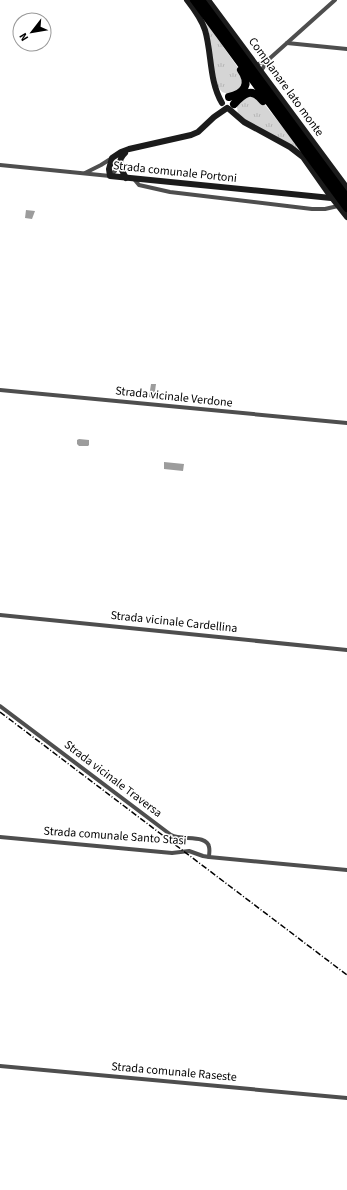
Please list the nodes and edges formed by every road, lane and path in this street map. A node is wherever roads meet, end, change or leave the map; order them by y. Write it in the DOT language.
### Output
graph roads {
  1 [pos="187,0"];
  2 [pos="194,0"];
  3 [pos="201,0"];
  4 [pos="208,0"];
  5 [pos="335,0"];
  6 [pos="225,42"];
  7 [pos="287,43"];
  8 [pos="347,49"];
  9 [pos="268,60"];
  10 [pos="256,65"];
  11 [pos="261,71"];
  12 [pos="228,103"];
  13 [pos="287,126"];
  14 [pos="129,149"];
  15 [pos="112,158"];
  16 [pos="119,162"];
  17 [pos="0,165"];
  18 [pos="84,173"];
  19 [pos="110,176"];
  20 [pos="126,178"];
  21 [pos="134,179"];
  22 [pos="347,188"];
  23 [pos="347,198"];
  24 [pos="338,206"];
  25 [pos="347,208"];
  26 [pos="347,217"];
  27 [pos="0,390"];
  28 [pos="347,423"];
  29 [pos="0,615"];
  30 [pos="347,650"];
  31 [pos="0,706"];
  32 [pos="0,837"];
  33 [pos="209,857"];
  34 [pos="347,870"];
  35 [pos="0,1066"];
  36 [pos="347,1098"];
  1 -- 12 [label="street"];
  2 -- 6 [label="highway"];
  3 -- 23 [label="highway"];
  4 -- 10 [label="street, Complanare lato monte"];
  5 -- 7 [label="street"];
  6 -- 12 [label="highway"];
  6 -- 13 [label="highway"];
  7 -- 8 [label="street"];
  7 -- 9 [label="street"];
  9 -- 10 [label="street"];
  9 -- 11 [label="street"];
  10 -- 11 [label="street, Complanare lato monte"];
  11 -- 22 [label="street, Complanare lato monte"];
  12 -- 13 [label="highway"];
  12 -- 14 [label="street"];
  12 -- 24 [label="street"];
  13 -- 25 [label="highway"];
  14 -- 15 [label="street"];
  14 -- 16 [label="street"];
  15 -- 18 [label="street"];
  15 -- 19 [label="street"];
  16 -- 19 [label="street"];
  16 -- 20 [label="street"];
  17 -- 18 [label="street, Strada comunale Portoni"];
  18 -- 19 [label="street, Strada comunale Portoni"];
  19 -- 20 [label="street, Strada comunale Portoni"];
  20 -- 21 [label="street, Strada comunale Portoni"];
  21 -- 23 [label="street, Strada comunale Portoni"];
  21 -- 24 [label="street"];
  24 -- 26 [label="street"];
  27 -- 28 [label="street, Strada vicinale Verdone"];
  29 -- 30 [label="street, Strada vicinale Cardellina"];
  31 -- 33 [label="street, Strada vicinale Traversa"];
  32 -- 33 [label="street, Strada comunale Santo Stasi"];
  33 -- 34 [label="street, Strada comunale Santo Stasi"];
  35 -- 36 [label="street, Strada comunale Raseste"];
}
